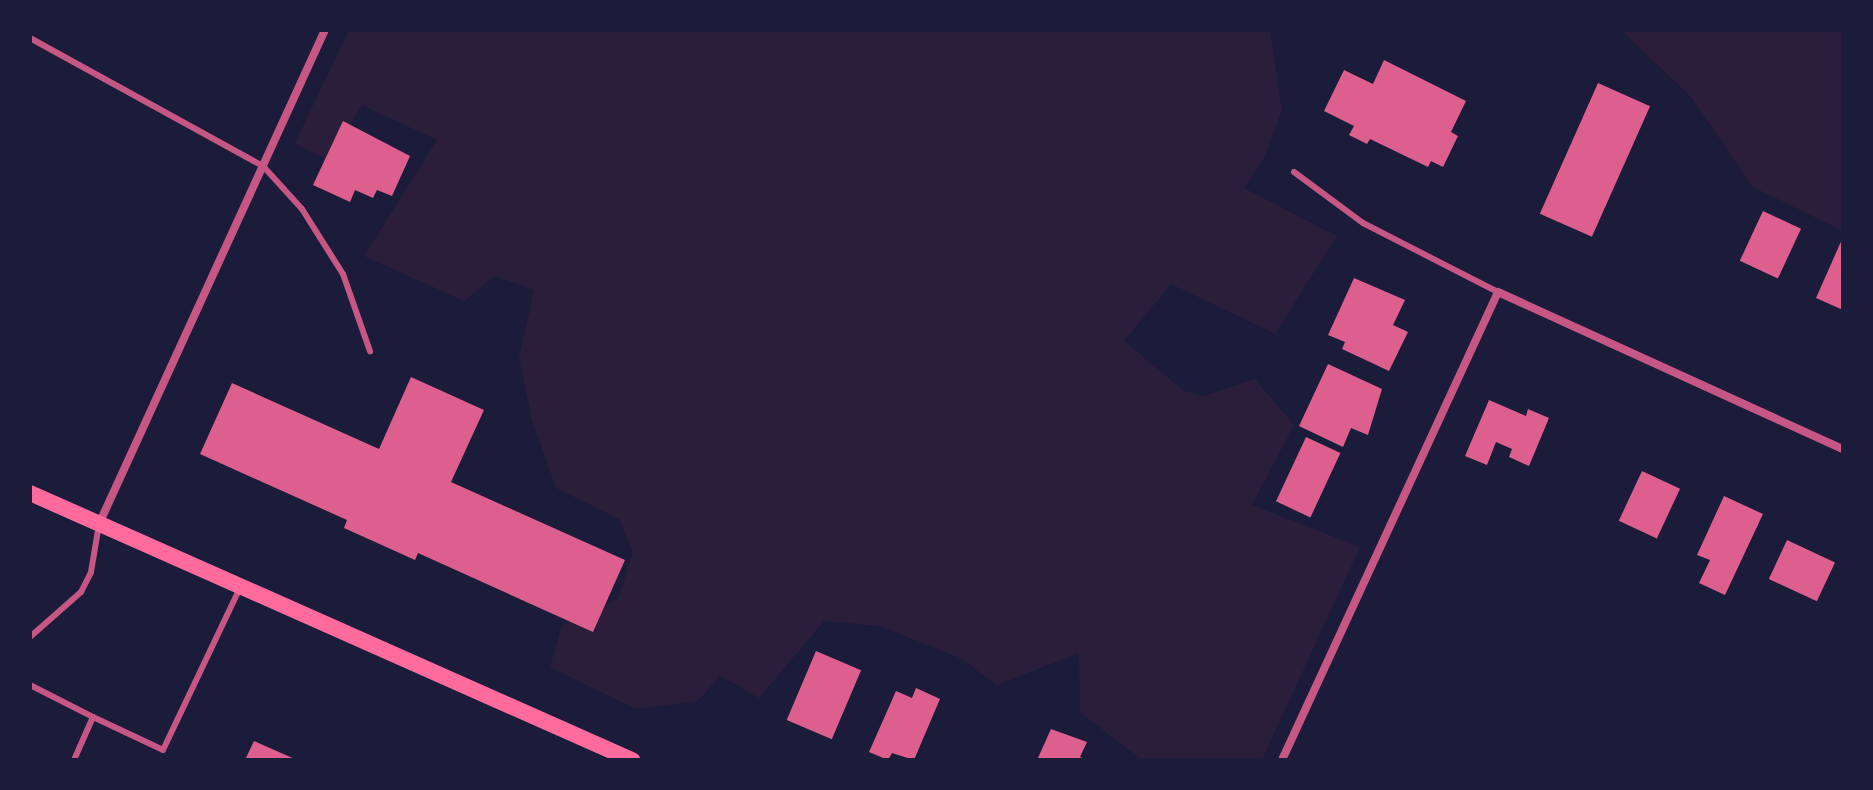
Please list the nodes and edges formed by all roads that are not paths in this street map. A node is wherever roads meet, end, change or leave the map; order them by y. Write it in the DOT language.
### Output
graph roads {
  1 [pos="325,30"];
  2 [pos="30,38"];
  3 [pos="263,166"];
  4 [pos="1294,172"];
  5 [pos="1498,292"];
  6 [pos="370,351"];
  7 [pos="1843,449"];
  8 [pos="30,493"];
  9 [pos="99,524"];
  10 [pos="240,588"];
  11 [pos="30,637"];
  12 [pos="30,685"];
  13 [pos="93,717"];
  14 [pos="163,750"];
  15 [pos="74,760"];
  16 [pos="159,760"];
  17 [pos="632,760"];
  18 [pos="1282,760"];
  1 -- 3 [label="street"];
  2 -- 3 [label="lane"];
  3 -- 6 [label="lane"];
  3 -- 9 [label="street"];
  4 -- 5 [label="lane"];
  5 -- 7 [label="street"];
  5 -- 18 [label="street"];
  8 -- 9 [label="main road"];
  9 -- 10 [label="main road"];
  9 -- 11 [label="lane"];
  10 -- 14 [label="lane"];
  10 -- 17 [label="main road"];
  12 -- 13 [label="lane"];
  13 -- 14 [label="lane"];
  13 -- 15 [label="lane"];
  14 -- 16 [label="lane"];
}
